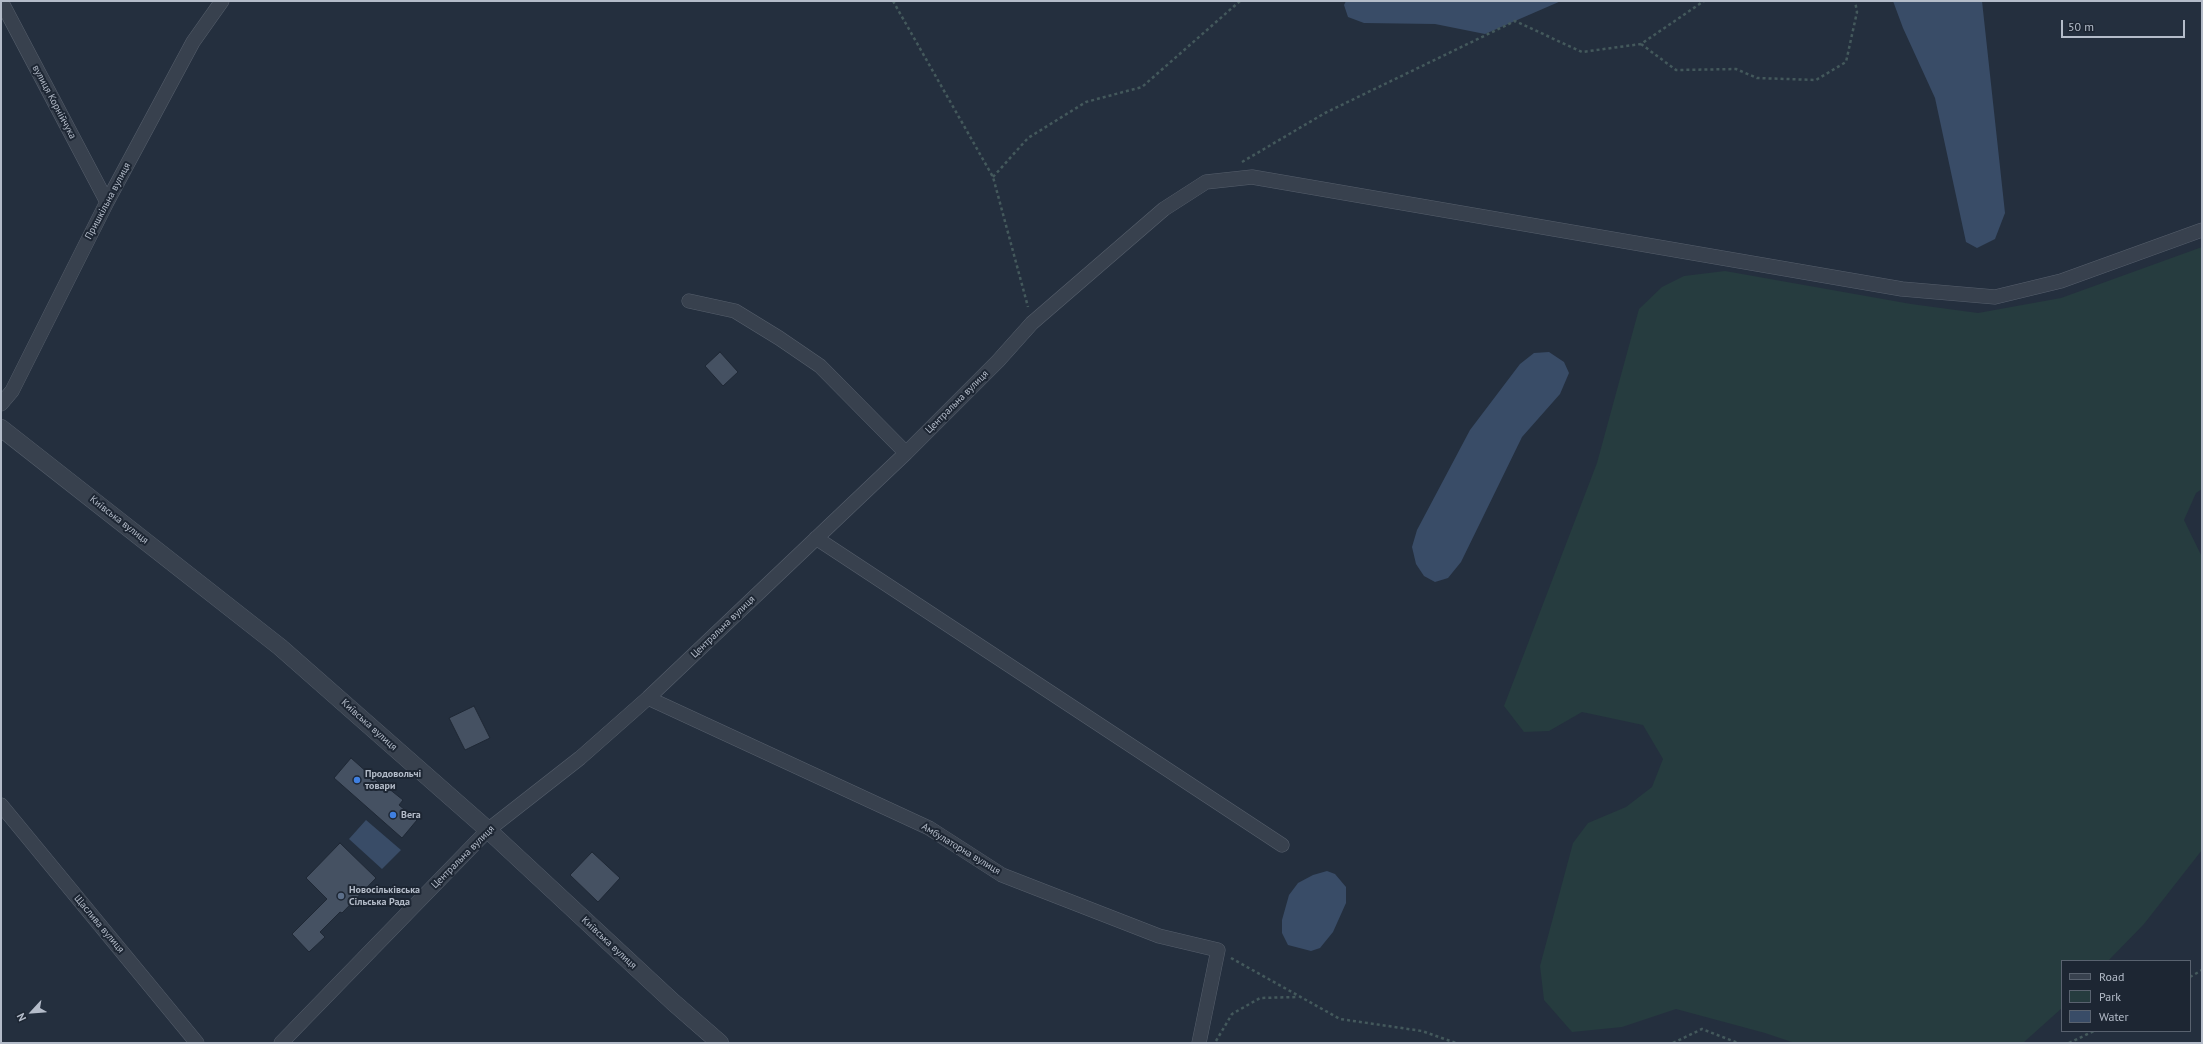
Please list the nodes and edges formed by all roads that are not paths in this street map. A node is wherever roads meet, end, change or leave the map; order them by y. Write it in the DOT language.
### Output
graph roads {
  1 [pos="1,1"];
  2 [pos="222,1"];
  3 [pos="107,202"];
  4 [pos="2202,230"];
  5 [pos="689,301"];
  6 [pos="1,404"];
  7 [pos="1,428"];
  8 [pos="906,453"];
  9 [pos="816,538"];
  10 [pos="648,698"];
  11 [pos="1,805"];
  12 [pos="488,830"];
  13 [pos="1282,845"];
  14 [pos="197,1043"];
  15 [pos="281,1043"];
  16 [pos="720,1043"];
  17 [pos="1199,1043"];
  1 -- 3 [label="street, вулиця Корнійчука"];
  2 -- 3 [label="street, Пришкільна вулиця"];
  3 -- 6 [label="street, Пришкільна вулиця"];
  4 -- 8 [label="street, Центральна вулиця"];
  5 -- 8 [label="street"];
  7 -- 12 [label="street, Київська вулиця"];
  8 -- 9 [label="street, Центральна вулиця"];
  9 -- 10 [label="street, Центральна вулиця"];
  9 -- 13 [label="street"];
  10 -- 12 [label="street, Центральна вулиця"];
  10 -- 17 [label="street, Амбулаторна вулиця"];
  11 -- 14 [label="street, Щаслива вулиця"];
  12 -- 15 [label="street, Центральна вулиця"];
  12 -- 16 [label="street, Київська вулиця"];
}
